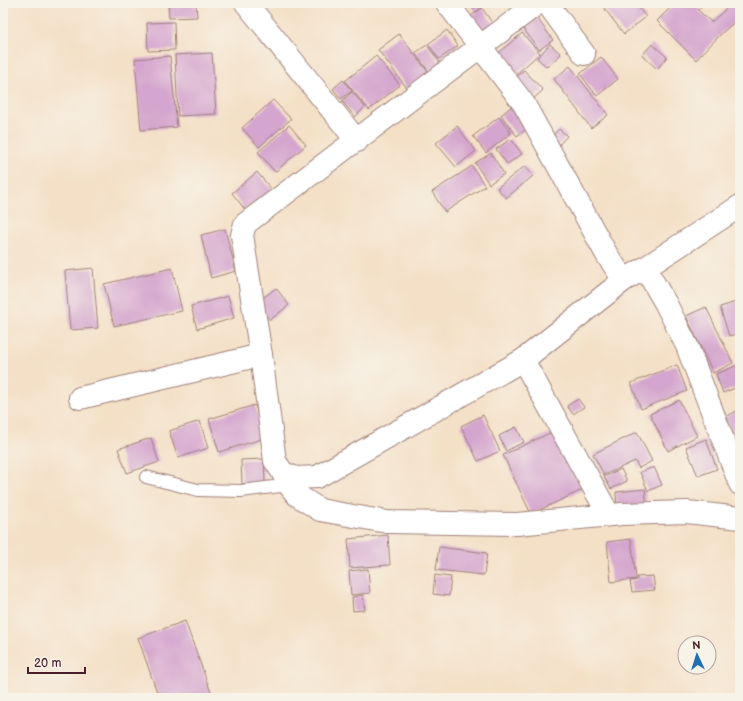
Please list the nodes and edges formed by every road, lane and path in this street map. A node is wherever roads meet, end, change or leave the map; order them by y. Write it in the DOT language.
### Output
graph roads {
  1 [pos="246,3"];
  2 [pos="447,3"];
  3 [pos="538,3"];
  4 [pos="547,3"];
  5 [pos="480,47"];
  6 [pos="584,54"];
  7 [pos="357,140"];
  8 [pos="740,206"];
  9 [pos="645,268"];
  10 [pos="624,280"];
  11 [pos="261,355"];
  12 [pos="523,360"];
  13 [pos="80,398"];
  14 [pos="146,477"];
  15 [pos="286,479"];
  16 [pos="740,484"];
  17 [pos="609,515"];
  18 [pos="740,518"];
  1 -- 7 [label="street"];
  2 -- 5 [label="street"];
  3 -- 5 [label="street"];
  4 -- 6 [label="street"];
  5 -- 7 [label="street"];
  5 -- 10 [label="street"];
  7 -- 11 [label="street"];
  8 -- 9 [label="street"];
  9 -- 10 [label="street"];
  9 -- 16 [label="street"];
  10 -- 12 [label="street"];
  11 -- 13 [label="street"];
  11 -- 15 [label="street"];
  12 -- 15 [label="street"];
  12 -- 17 [label="street"];
  14 -- 15 [label="lane"];
  15 -- 17 [label="street"];
  17 -- 18 [label="street"];
}
